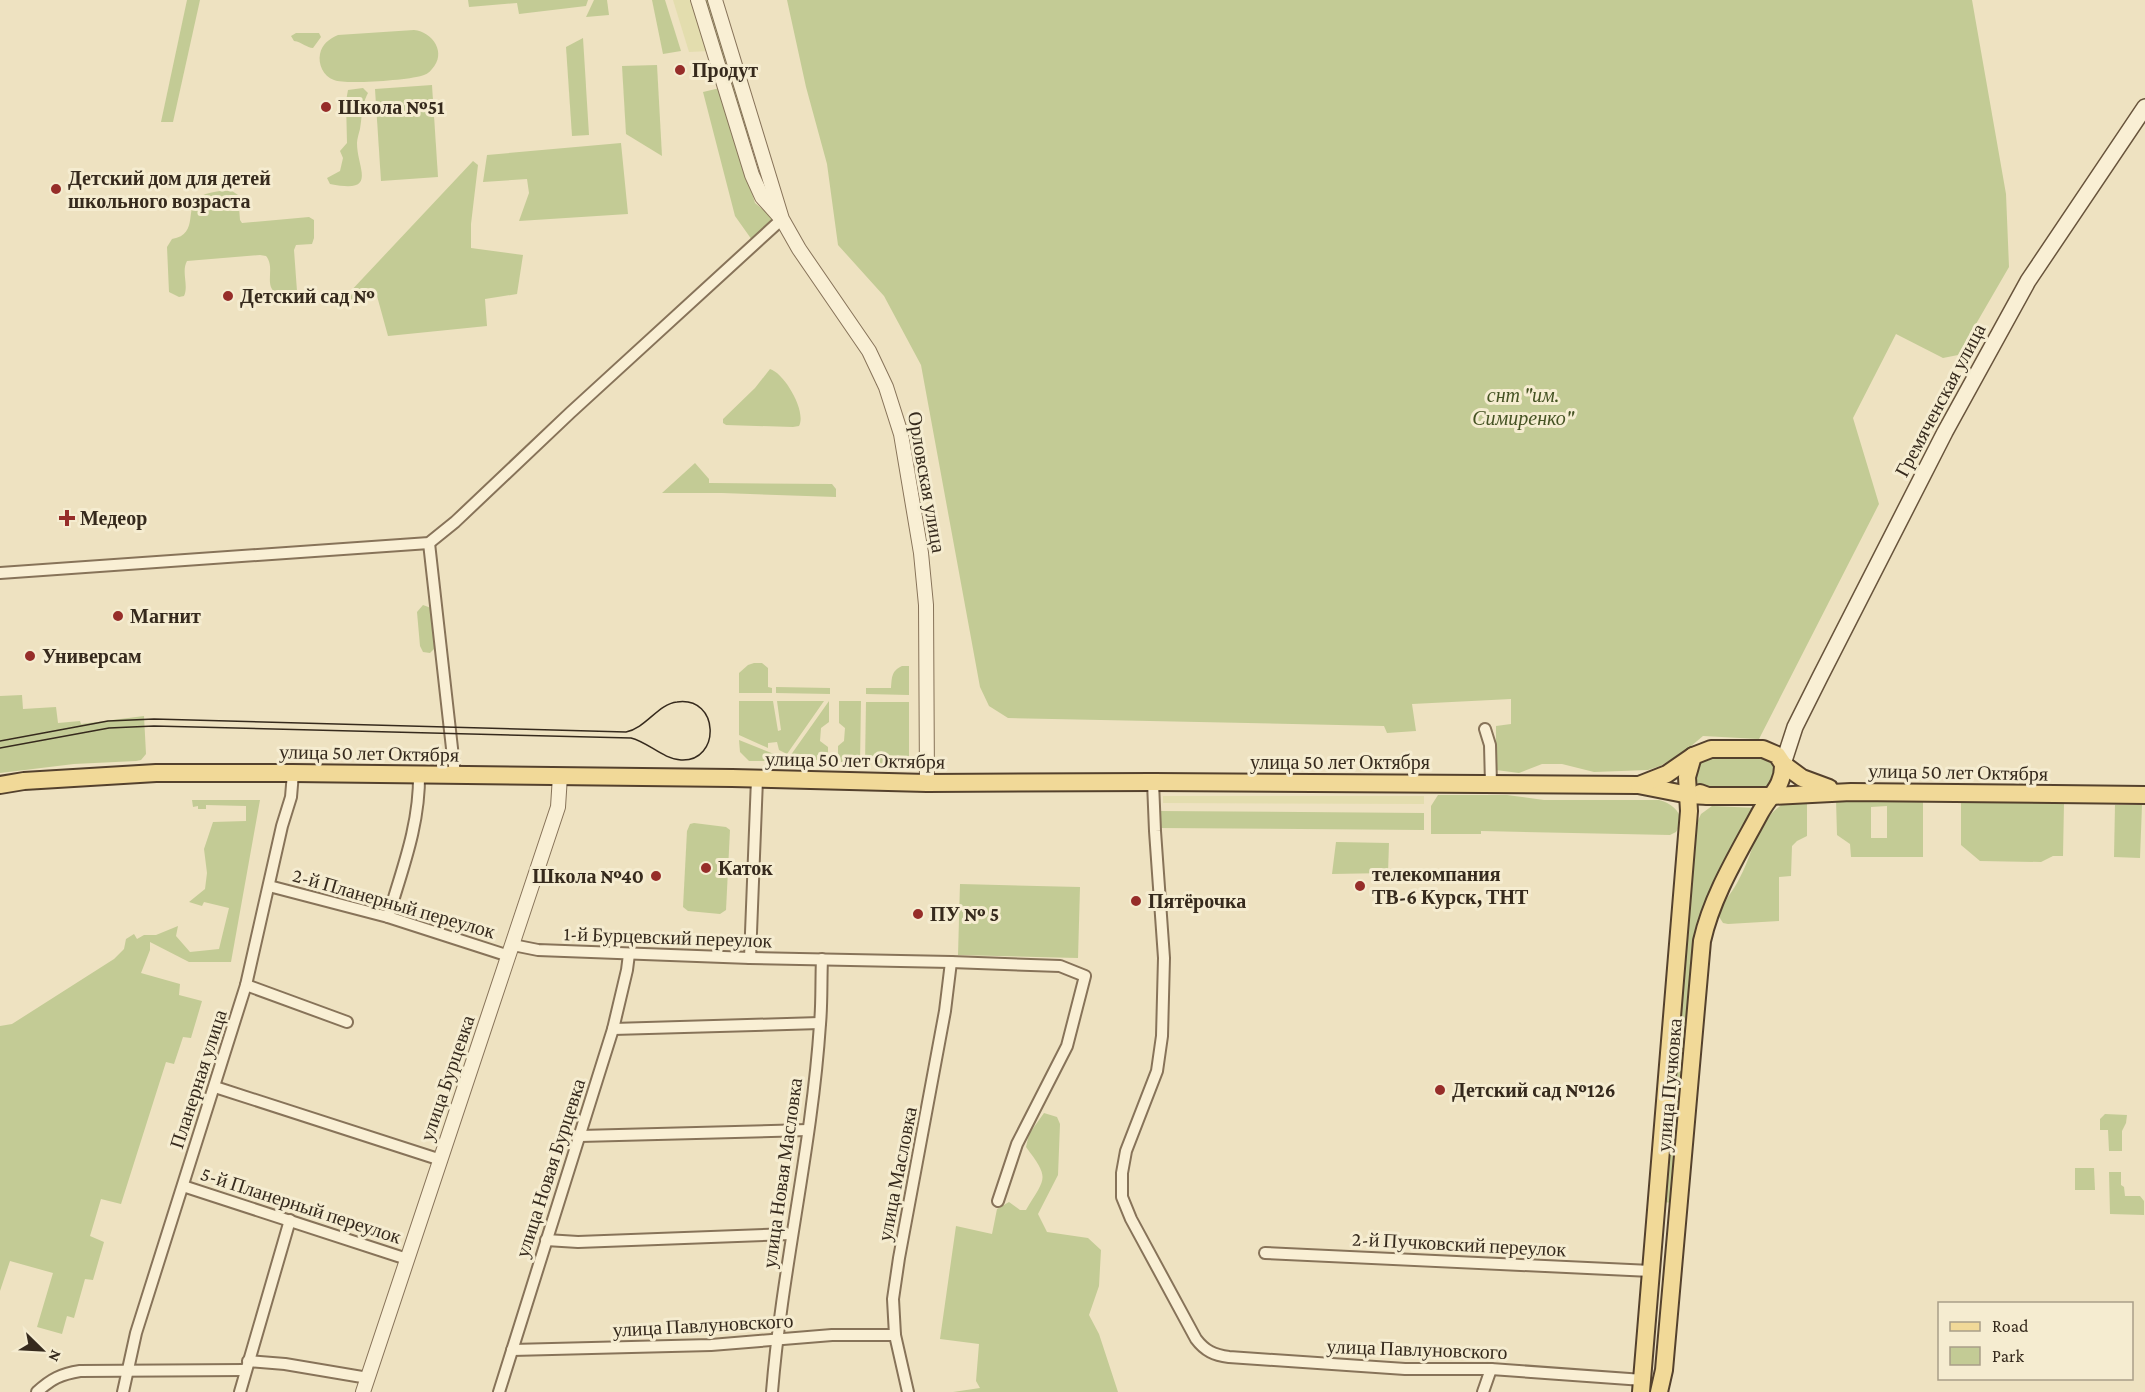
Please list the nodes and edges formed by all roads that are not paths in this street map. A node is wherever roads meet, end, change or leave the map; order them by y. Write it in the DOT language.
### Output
graph roads {
  1 [pos="698,0"];
  2 [pos="715,0"];
  3 [pos="2145,106"];
  4 [pos="782,219"];
  5 [pos="429,543"];
  6 [pos="0,573"];
  7 [pos="1795,727"];
  8 [pos="1485,729"];
  9 [pos="1763,749"];
  10 [pos="1693,756"];
  11 [pos="1783,764"];
  12 [pos="293,773"];
  13 [pos="419,774"];
  14 [pos="455,775"];
  15 [pos="560,776"];
  16 [pos="1687,777"];
  17 [pos="758,779"];
  18 [pos="1154,782"];
  19 [pos="927,783"];
  20 [pos="1491,784"];
  21 [pos="0,785"];
  22 [pos="1638,785"];
  23 [pos="1851,792"];
  24 [pos="1689,795"];
  25 [pos="2145,795"];
  26 [pos="1708,796"];
  27 [pos="1771,796"];
  28 [pos="269,886"];
  29 [pos="388,917"];
  30 [pos="511,951"];
  31 [pos="629,954"];
  32 [pos="750,958"];
  33 [pos="822,959"];
  34 [pos="951,962"];
  35 [pos="246,985"];
  36 [pos="347,1022"];
  37 [pos="820,1023"];
  38 [pos="613,1029"];
  39 [pos="215,1087"];
  40 [pos="808,1130"];
  41 [pos="580,1136"];
  42 [pos="441,1160"];
  43 [pos="183,1186"];
  44 [pos="998,1201"];
  45 [pos="1657,1212"];
  46 [pos="1679,1214"];
  47 [pos="290,1220"];
  48 [pos="791,1234"];
  49 [pos="546,1240"];
  50 [pos="1265,1253"];
  51 [pos="407,1259"];
  52 [pos="1651,1271"];
  53 [pos="895,1335"];
  54 [pos="776,1340"];
  55 [pos="512,1350"];
  56 [pos="247,1366"];
  57 [pos="1491,1369"];
  58 [pos="127,1371"];
  59 [pos="365,1388"];
  60 [pos="1644,1389"];
  61 [pos="37,1392"];
  62 [pos="123,1392"];
  63 [pos="240,1392"];
  64 [pos="499,1392"];
  65 [pos="772,1392"];
  66 [pos="908,1392"];
  67 [pos="1483,1392"];
  68 [pos="1659,1392"];
  1 -- 4 [label="street, Орловская улица"];
  2 -- 4 [label="street, Орловская улица"];
  3 -- 7 [label="main road, Гремяченская улица"];
  4 -- 5 [label="street"];
  4 -- 19 [label="street, Орловская улица"];
  5 -- 6 [label="street"];
  5 -- 14 [label="street"];
  7 -- 9 [label="main road"];
  7 -- 11 [label="main road"];
  8 -- 20 [label="street"];
  9 -- 10 [label="main road"];
  9 -- 11 [label="main road"];
  10 -- 16 [label="main road"];
  10 -- 22 [label="main road"];
  11 -- 23 [label="main road"];
  11 -- 27 [label="main road, улица Пучковка"];
  12 -- 13 [label="main road, улица 50 лет Октября"];
  12 -- 21 [label="main road, улица 50 лет Октября"];
  12 -- 28 [label="street, Планерная улица"];
  13 -- 14 [label="main road, улица 50 лет Октября"];
  13 -- 29 [label="street"];
  14 -- 15 [label="main road, улица 50 лет Октября"];
  15 -- 17 [label="main road, улица 50 лет Октября"];
  15 -- 30 [label="street, улица Бурцевка"];
  16 -- 24 [label="main road, улица Пучковка"];
  16 -- 26 [label="main road"];
  17 -- 19 [label="main road, улица 50 лет Октября"];
  17 -- 32 [label="street"];
  18 -- 19 [label="main road, улица 50 лет Октября"];
  18 -- 20 [label="main road, улица 50 лет Октября"];
  18 -- 57 [label="street, улица Павлуновского"];
  20 -- 22 [label="main road, улица 50 лет Октября"];
  22 -- 24 [label="main road, улица 50 лет Октября"];
  23 -- 25 [label="main road, улица 50 лет Октября"];
  23 -- 27 [label="main road, улица 50 лет Октября"];
  24 -- 26 [label="main road, улица 50 лет Октября"];
  24 -- 45 [label="main road, улица Пучковка"];
  26 -- 27 [label="main road, улица 50 лет Октября"];
  27 -- 46 [label="main road, улица Пучковка"];
  28 -- 29 [label="street, 2-й Планерный переулок"];
  28 -- 35 [label="street, Планерная улица"];
  29 -- 30 [label="street, 2-й Планерный переулок"];
  30 -- 31 [label="street, 1-й Бурцевский переулок"];
  30 -- 42 [label="street, улица Бурцевка"];
  31 -- 32 [label="street, 1-й Бурцевский переулок"];
  31 -- 38 [label="street, улица Новая Бурцевка"];
  32 -- 33 [label="street, 1-й Бурцевский переулок"];
  33 -- 34 [label="street, 1-й Бурцевский переулок"];
  33 -- 37 [label="street, улица Новая Масловка"];
  34 -- 44 [label="street, 1-й Бурцевский переулок"];
  34 -- 53 [label="street, улица Масловка"];
  35 -- 36 [label="street"];
  35 -- 39 [label="street, Планерная улица"];
  37 -- 38 [label="street"];
  37 -- 40 [label="street, улица Новая Масловка"];
  38 -- 41 [label="street, улица Новая Бурцевка"];
  39 -- 42 [label="street"];
  39 -- 43 [label="street, Планерная улица"];
  40 -- 41 [label="street"];
  40 -- 48 [label="street, улица Новая Масловка"];
  41 -- 49 [label="street, улица Новая Бурцевка"];
  42 -- 51 [label="street, улица Бурцевка"];
  43 -- 47 [label="street, 5-й Планерный переулок"];
  43 -- 58 [label="street, Планерная улица"];
  45 -- 46 [label="main road"];
  45 -- 52 [label="main road, улица Пучковка"];
  46 -- 68 [label="main road, улица Пучковка"];
  47 -- 51 [label="street, 5-й Планерный переулок"];
  47 -- 56 [label="street"];
  48 -- 49 [label="street"];
  48 -- 54 [label="street, улица Новая Масловка"];
  49 -- 55 [label="street, улица Новая Бурцевка"];
  50 -- 52 [label="street, 2-й Пучковский переулок"];
  51 -- 59 [label="street, улица Бурцевка"];
  52 -- 60 [label="main road, улица Пучковка"];
  53 -- 54 [label="street, улица Павлуновского"];
  53 -- 66 [label="street, улица Масловка"];
  54 -- 55 [label="street, улица Павлуновского"];
  54 -- 65 [label="street, улица Новая Масловка"];
  55 -- 64 [label="street, улица Новая Бурцевка"];
  56 -- 58 [label="street"];
  56 -- 59 [label="street"];
  56 -- 63 [label="street"];
  57 -- 60 [label="street, улица Павлуновского"];
  57 -- 67 [label="street"];
  58 -- 61 [label="street"];
  58 -- 62 [label="street, Планерная улица"];
}
